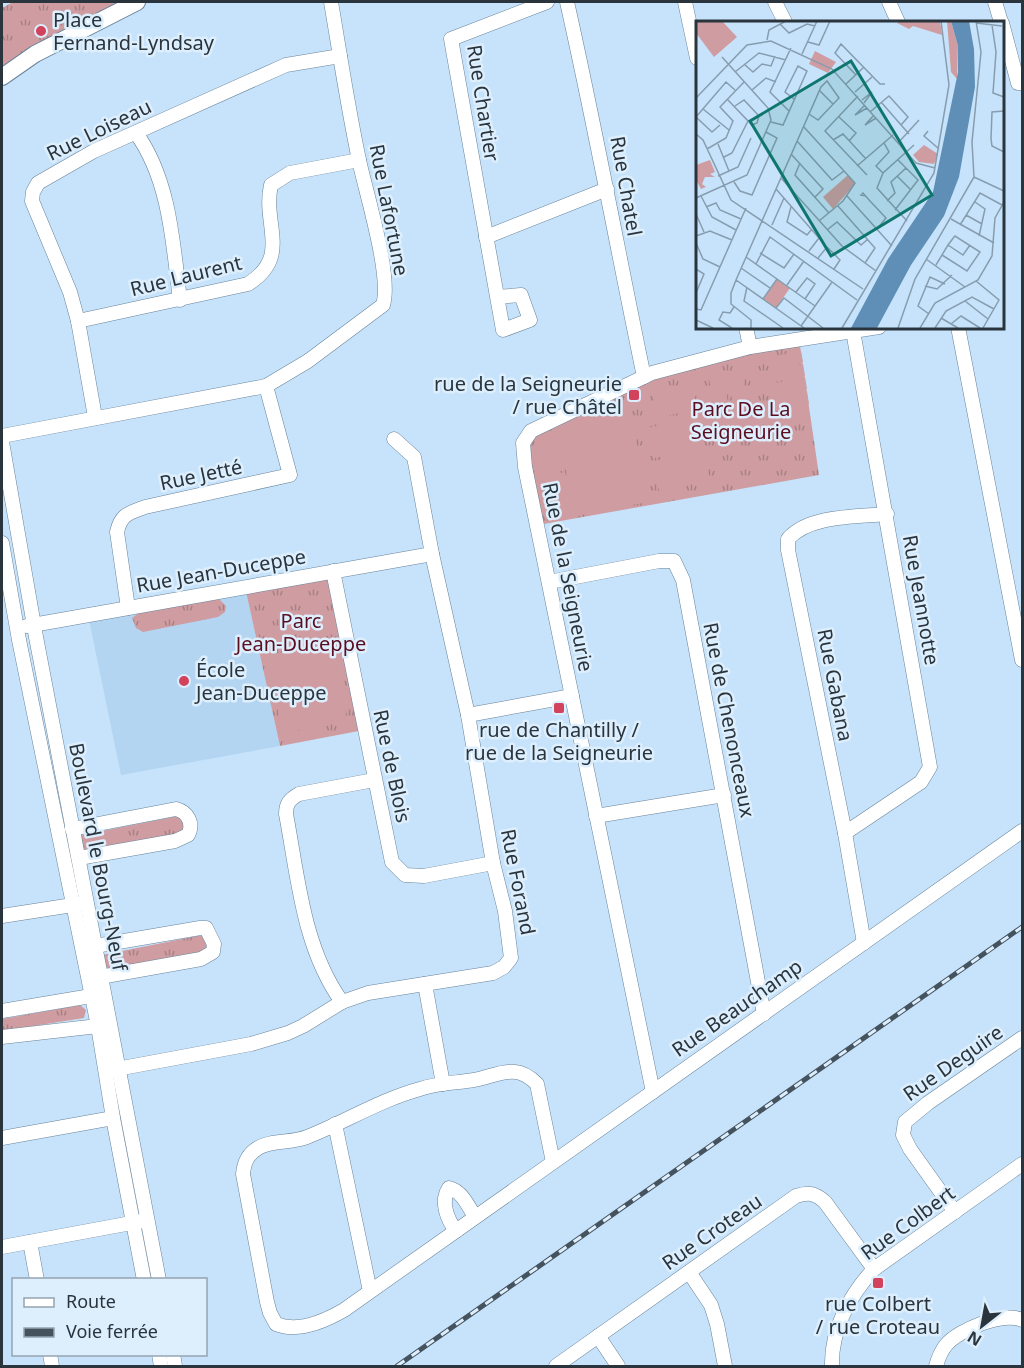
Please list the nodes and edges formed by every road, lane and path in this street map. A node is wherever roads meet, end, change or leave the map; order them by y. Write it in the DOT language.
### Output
graph roads {
  1 [pos="137,2"];
  2 [pos="331,2"];
  3 [pos="547,2"];
  4 [pos="567,2"];
  5 [pos="685,2"];
  6 [pos="775,2"];
  7 [pos="889,2"];
  8 [pos="995,2"];
  9 [pos="784,21"];
  10 [pos="898,21"];
  11 [pos="1000,21"];
  12 [pos="1003,30"];
  13 [pos="696,53"];
  14 [pos="340,56"];
  15 [pos="2,77"];
  16 [pos="1023,83"];
  17 [pos="136,133"];
  18 [pos="359,160"];
  19 [pos="608,189"];
  20 [pos="486,237"];
  21 [pos="497,297"];
  22 [pos="180,300"];
  23 [pos="78,321"];
  24 [pos="747,328"];
  25 [pos="872,328"];
  26 [pos="958,328"];
  27 [pos="853,331"];
  28 [pos="750,347"];
  29 [pos="644,378"];
  30 [pos="266,386"];
  31 [pos="95,417"];
  32 [pos="2,436"];
  33 [pos="394,439"];
  34 [pos="2,442"];
  35 [pos="887,513"];
  36 [pos="19,543"];
  37 [pos="2,545"];
  38 [pos="432,554"];
  39 [pos="333,571"];
  40 [pos="549,582"];
  41 [pos="128,608"];
  42 [pos="34,625"];
  43 [pos="17,628"];
  44 [pos="1023,660"];
  45 [pos="572,696"];
  46 [pos="468,715"];
  47 [pos="374,780"];
  48 [pos="724,795"];
  49 [pos="596,816"];
  50 [pos="72,829"];
  51 [pos="1023,831"];
  52 [pos="844,833"];
  53 [pos="79,858"];
  54 [pos="493,863"];
  55 [pos="87,902"];
  56 [pos="72,905"];
  57 [pos="2,916"];
  58 [pos="864,943"];
  59 [pos="95,946"];
  60 [pos="100,976"];
  61 [pos="425,984"];
  62 [pos="92,996"];
  63 [pos="342,1002"];
  64 [pos="2,1011"];
  65 [pos="764,1014"];
  66 [pos="98,1026"];
  67 [pos="2,1037"];
  68 [pos="1023,1038"];
  69 [pos="112,1070"];
  70 [pos="444,1084"];
  71 [pos="653,1092"];
  72 [pos="112,1118"];
  73 [pos="335,1124"];
  74 [pos="2,1138"];
  75 [pos="553,1162"];
  76 [pos="1023,1164"];
  77 [pos="955,1212"];
  78 [pos="475,1217"];
  79 [pos="140,1221"];
  80 [pos="456,1231"];
  81 [pos="30,1242"];
  82 [pos="2,1247"];
  83 [pos="874,1269"];
  84 [pos="690,1272"];
  85 [pos="37,1278"];
  86 [pos="144,1278"];
  87 [pos="158,1278"];
  88 [pos="370,1291"];
  89 [pos="1023,1320"];
  90 [pos="598,1336"];
  91 [pos="556,1366"];
  92 [pos="618,1366"];
  93 [pos="725,1366"];
  94 [pos="832,1366"];
  95 [pos="936,1366"];
  1 -- 15 [label="main road"];
  2 -- 14 [label="street, Rue Lafortune"];
  3 -- 20 [label="street, Rue Chartier"];
  4 -- 19 [label="street, Rue Chatel"];
  5 -- 13 [label="street"];
  6 -- 9 [label="street"];
  7 -- 10 [label="street"];
  8 -- 11 [label="street"];
  12 -- 16 [label="street"];
  14 -- 17 [label="street, Rue Loiseau"];
  14 -- 18 [label="street, Rue Lafortune"];
  17 -- 22 [label="street"];
  17 -- 23 [label="street, Rue Loiseau"];
  18 -- 22 [label="street, Rue Laurent"];
  18 -- 30 [label="street, Rue Lafortune"];
  19 -- 20 [label="street"];
  19 -- 29 [label="street, Rue Chatel"];
  20 -- 21 [label="street"];
  22 -- 23 [label="street, Rue Laurent"];
  23 -- 31 [label="street, Rue Loiseau"];
  24 -- 28 [label="street"];
  25 -- 27 [label="street, Rue de la Seigneurie"];
  26 -- 44 [label="street"];
  27 -- 28 [label="street, Rue de la Seigneurie"];
  27 -- 35 [label="street, Rue Jeannotte"];
  28 -- 29 [label="street, Rue de la Seigneurie"];
  29 -- 40 [label="street, Rue de la Seigneurie"];
  30 -- 31 [label="street, Rue Lafortune"];
  30 -- 41 [label="street, Rue Jetté"];
  31 -- 32 [label="street, Rue Lafortune"];
  33 -- 38 [label="street, Rue Forand"];
  34 -- 36 [label="street, Boulevard le Bourg-Neuf"];
  35 -- 52 [label="street, Rue Jeannotte"];
  35 -- 52 [label="street, Rue Gabana"];
  36 -- 37 [label="street"];
  36 -- 42 [label="street, Boulevard le Bourg-Neuf"];
  37 -- 43 [label="street, Boulevard le Bourg-Neuf"];
  38 -- 39 [label="street, Rue Jean-Duceppe"];
  38 -- 46 [label="street, Rue Forand"];
  39 -- 41 [label="street, Rue Jean-Duceppe"];
  39 -- 47 [label="street, Rue de Blois"];
  40 -- 45 [label="street, Rue de la Seigneurie"];
  40 -- 48 [label="street, Rue de Chenonceaux"];
  41 -- 42 [label="street, Rue Jean-Duceppe"];
  42 -- 43 [label="street, Rue Jean-Duceppe"];
  42 -- 50 [label="street, Boulevard le Bourg-Neuf"];
  43 -- 56 [label="street, Boulevard le Bourg-Neuf"];
  45 -- 46 [label="street"];
  45 -- 49 [label="street, Rue de la Seigneurie"];
  46 -- 54 [label="street, Rue Forand"];
  47 -- 54 [label="street, Rue de Blois"];
  47 -- 63 [label="street"];
  48 -- 49 [label="street"];
  48 -- 65 [label="street, Rue de Chenonceaux"];
  49 -- 71 [label="street, Rue de la Seigneurie"];
  50 -- 53 [label="street, Boulevard le Bourg-Neuf"];
  50 -- 53 [label="street"];
  51 -- 58 [label="street, Rue Beauchamp"];
  52 -- 58 [label="street, Rue Gabana"];
  53 -- 55 [label="street, Boulevard le Bourg-Neuf"];
  54 -- 61 [label="street, Rue Forand"];
  55 -- 56 [label="street"];
  55 -- 59 [label="street, Boulevard le Bourg-Neuf"];
  56 -- 57 [label="street"];
  56 -- 62 [label="street, Boulevard le Bourg-Neuf"];
  58 -- 65 [label="street, Rue Beauchamp"];
  59 -- 60 [label="street, Boulevard le Bourg-Neuf"];
  59 -- 60 [label="street"];
  60 -- 69 [label="street, Boulevard le Bourg-Neuf"];
  61 -- 63 [label="street, Rue Forand"];
  61 -- 70 [label="street"];
  62 -- 64 [label="street"];
  62 -- 66 [label="street, Boulevard le Bourg-Neuf"];
  63 -- 69 [label="street, Rue Forand"];
  65 -- 71 [label="street, Rue Beauchamp"];
  66 -- 67 [label="street"];
  66 -- 69 [label="street, Boulevard le Bourg-Neuf"];
  68 -- 77 [label="street, Rue Deguire"];
  69 -- 72 [label="street, Boulevard le Bourg-Neuf"];
  69 -- 79 [label="street, Boulevard le Bourg-Neuf"];
  70 -- 73 [label="street"];
  70 -- 75 [label="street"];
  71 -- 75 [label="street, Rue Beauchamp"];
  72 -- 74 [label="street"];
  72 -- 79 [label="street, Boulevard le Bourg-Neuf"];
  73 -- 88 [label="street"];
  73 -- 88 [label="street, Rue Beauchamp"];
  75 -- 78 [label="street, Rue Beauchamp"];
  76 -- 77 [label="street, Rue Colbert"];
  77 -- 83 [label="street, Rue Colbert"];
  78 -- 80 [label="street, Rue Beauchamp"];
  78 -- 80 [label="street"];
  79 -- 81 [label="street"];
  79 -- 86 [label="street, Boulevard le Bourg-Neuf"];
  79 -- 87 [label="street, Boulevard le Bourg-Neuf"];
  80 -- 88 [label="street, Rue Beauchamp"];
  81 -- 82 [label="street"];
  81 -- 85 [label="street"];
  83 -- 84 [label="street, Rue Croteau"];
  83 -- 94 [label="street, Rue Colbert"];
  84 -- 90 [label="street, Rue Croteau"];
  84 -- 93 [label="street"];
  89 -- 95 [label="street"];
  90 -- 91 [label="street, Rue Croteau"];
  90 -- 92 [label="street"];
}
